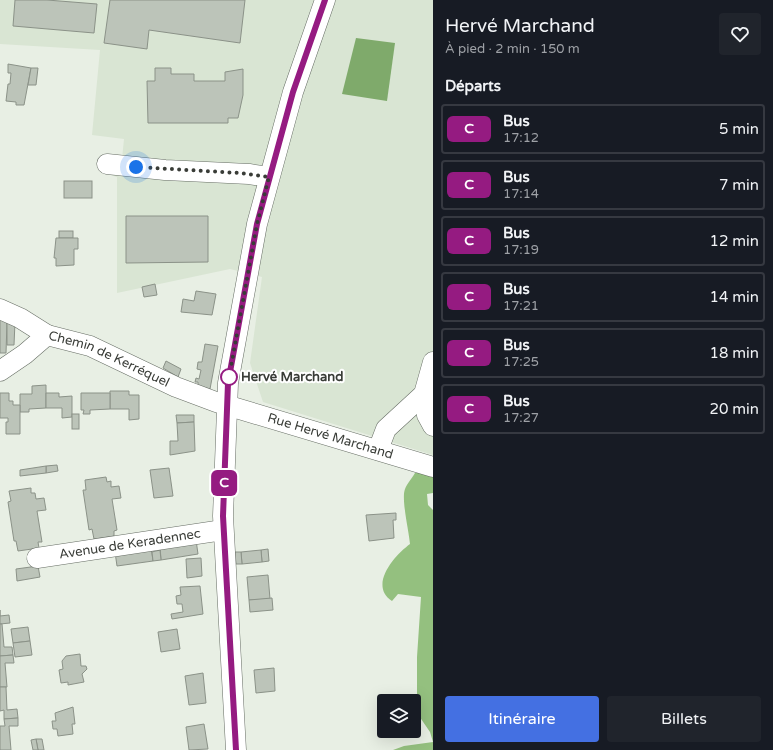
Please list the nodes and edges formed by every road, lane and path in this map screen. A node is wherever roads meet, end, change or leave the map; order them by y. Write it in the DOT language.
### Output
graph roads {
  1 [pos="325,0"];
  2 [pos="108,164"];
  3 [pos="269,177"];
  4 [pos="0,309"];
  5 [pos="47,335"];
  6 [pos="433,362"];
  7 [pos="0,371"];
  8 [pos="424,394"];
  9 [pos="227,405"];
  10 [pos="433,426"];
  11 [pos="378,450"];
  12 [pos="433,467"];
  13 [pos="223,530"];
  14 [pos="37,558"];
  15 [pos="236,750"];
  1 -- 3 [label="street"];
  2 -- 3 [label="street"];
  3 -- 9 [label="street"];
  4 -- 5 [label="street"];
  5 -- 7 [label="street, Chemin de Kerréquel"];
  5 -- 9 [label="street, Chemin de Kerréquel"];
  6 -- 8 [label="street"];
  8 -- 10 [label="street"];
  8 -- 11 [label="street"];
  9 -- 11 [label="street, Rue Hervé Marchand"];
  9 -- 13 [label="street"];
  11 -- 12 [label="street, Rue Hervé Marchand"];
  13 -- 14 [label="street, Avenue de Keradennec"];
  13 -- 15 [label="street"];
}
